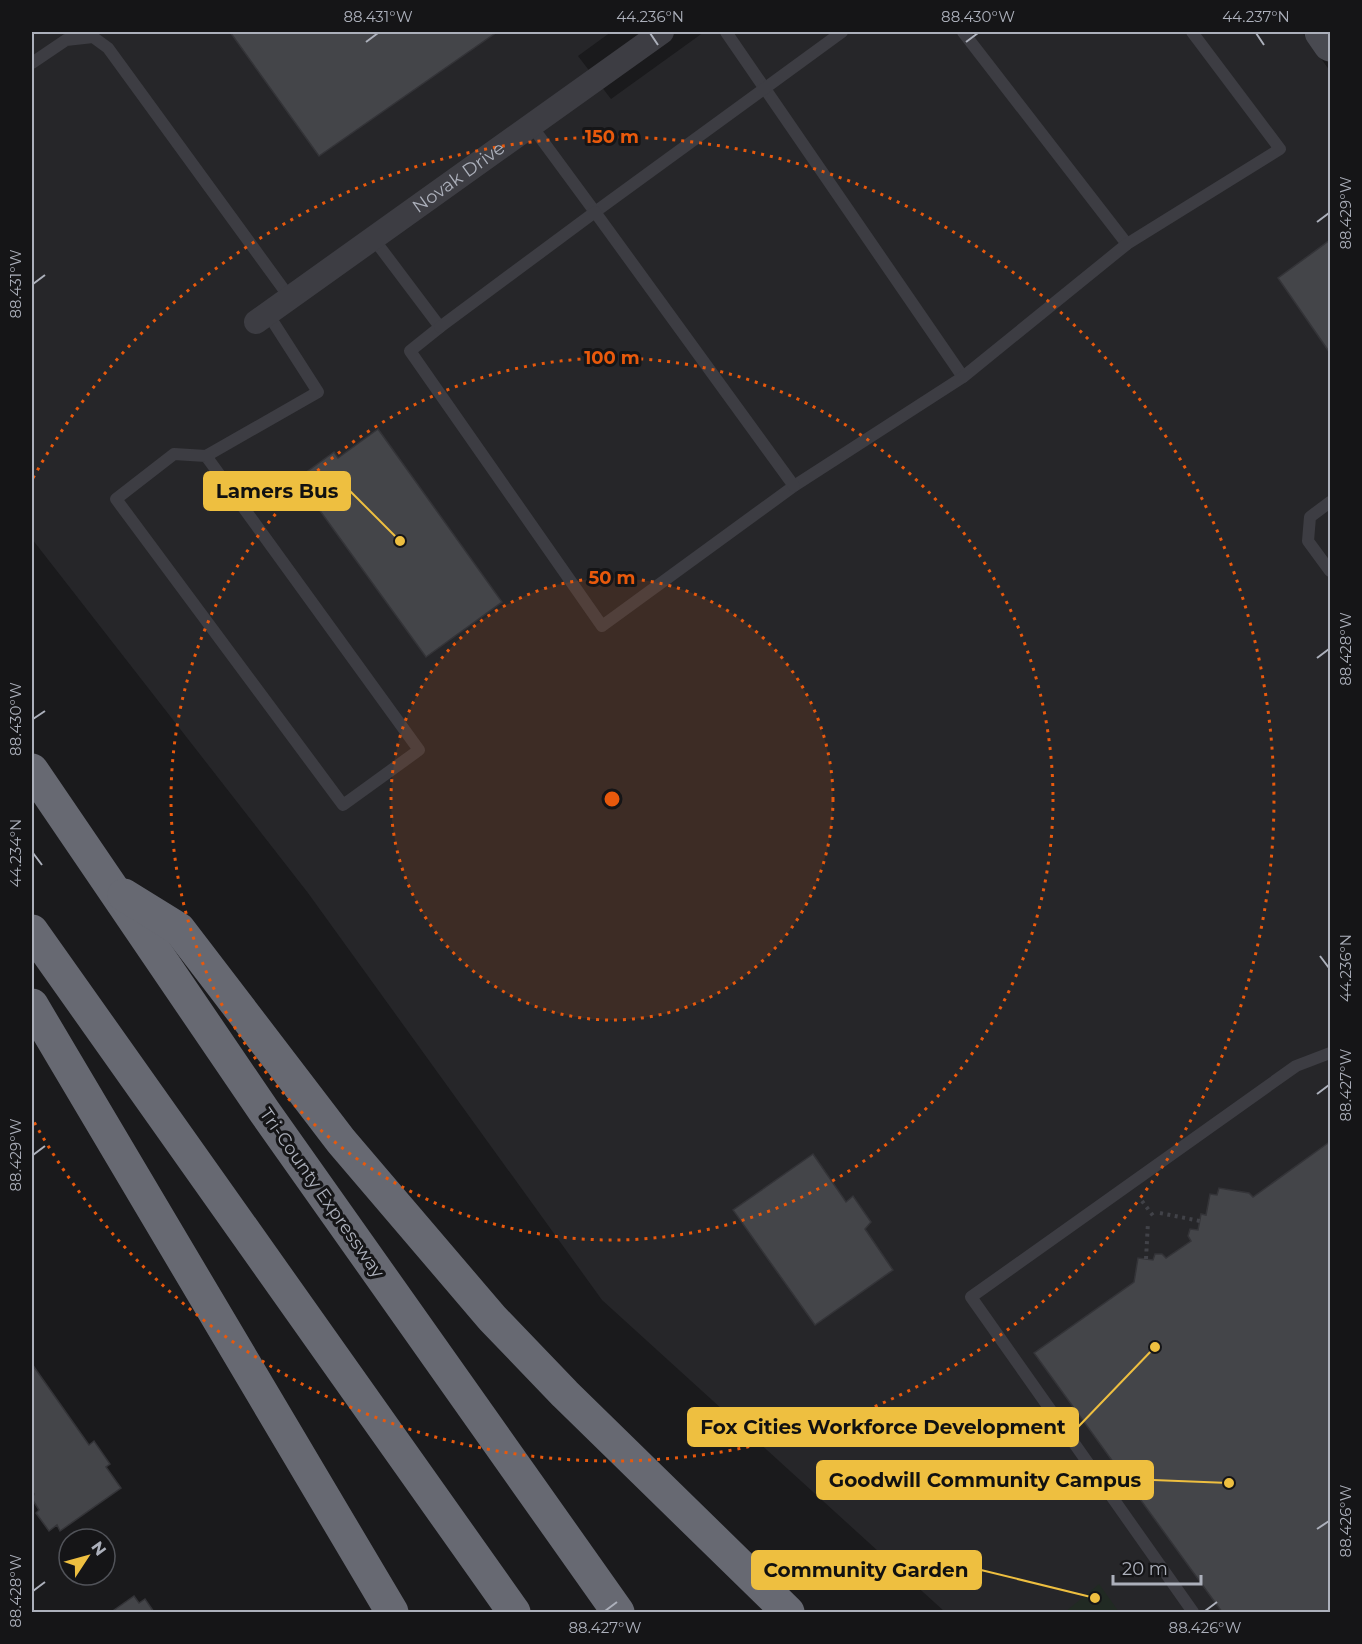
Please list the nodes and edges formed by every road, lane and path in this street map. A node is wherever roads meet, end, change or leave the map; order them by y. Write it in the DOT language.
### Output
graph roads {
  1 [pos="662,32"];
  2 [pos="726,32"];
  3 [pos="842,32"];
  4 [pos="963,32"];
  5 [pos="1192,32"];
  6 [pos="1321,32"];
  7 [pos="1330,45"];
  8 [pos="32,63"];
  9 [pos="766,87"];
  10 [pos="531,125"];
  11 [pos="595,212"];
  12 [pos="373,238"];
  13 [pos="1127,244"];
  14 [pos="290,298"];
  15 [pos="262,318"];
  16 [pos="440,327"];
  17 [pos="963,377"];
  18 [pos="206,456"];
  19 [pos="794,486"];
  20 [pos="1330,502"];
  21 [pos="1330,571"];
  22 [pos="32,770"];
  23 [pos="114,889"];
  24 [pos="32,931"];
  25 [pos="32,1005"];
  26 [pos="1330,1053"];
  27 [pos="1160,1213"];
  28 [pos="1200,1221"];
  29 [pos="1148,1222"];
  30 [pos="1146,1259"];
  31 [pos="392,1612"];
  32 [pos="514,1612"];
  33 [pos="618,1612"];
  34 [pos="788,1612"];
  35 [pos="1193,1612"];
  1 -- 10 [label="street, Novak Drive"];
  2 -- 9 [label="lane"];
  3 -- 9 [label="lane"];
  4 -- 13 [label="lane"];
  5 -- 13 [label="lane"];
  6 -- 7 [label="main road"];
  8 -- 14 [label="lane"];
  9 -- 11 [label="lane"];
  9 -- 17 [label="lane"];
  10 -- 11 [label="lane"];
  10 -- 12 [label="street, Novak Drive"];
  11 -- 16 [label="lane"];
  11 -- 19 [label="lane"];
  12 -- 14 [label="street, Novak Drive"];
  12 -- 16 [label="lane"];
  13 -- 17 [label="lane"];
  14 -- 15 [label="street, Novak Drive"];
  15 -- 18 [label="lane"];
  16 -- 19 [label="lane"];
  17 -- 19 [label="lane"];
  18 -- 18 [label="lane"];
  20 -- 21 [label="lane"];
  22 -- 23 [label="highway, Tri-County Expressway"];
  23 -- 33 [label="highway, Tri-County Expressway"];
  23 -- 34 [label="highway"];
  24 -- 32 [label="highway"];
  25 -- 31 [label="highway"];
  26 -- 35 [label="lane"];
  27 -- 28 [label="path"];
  29 -- 30 [label="path"];
}
